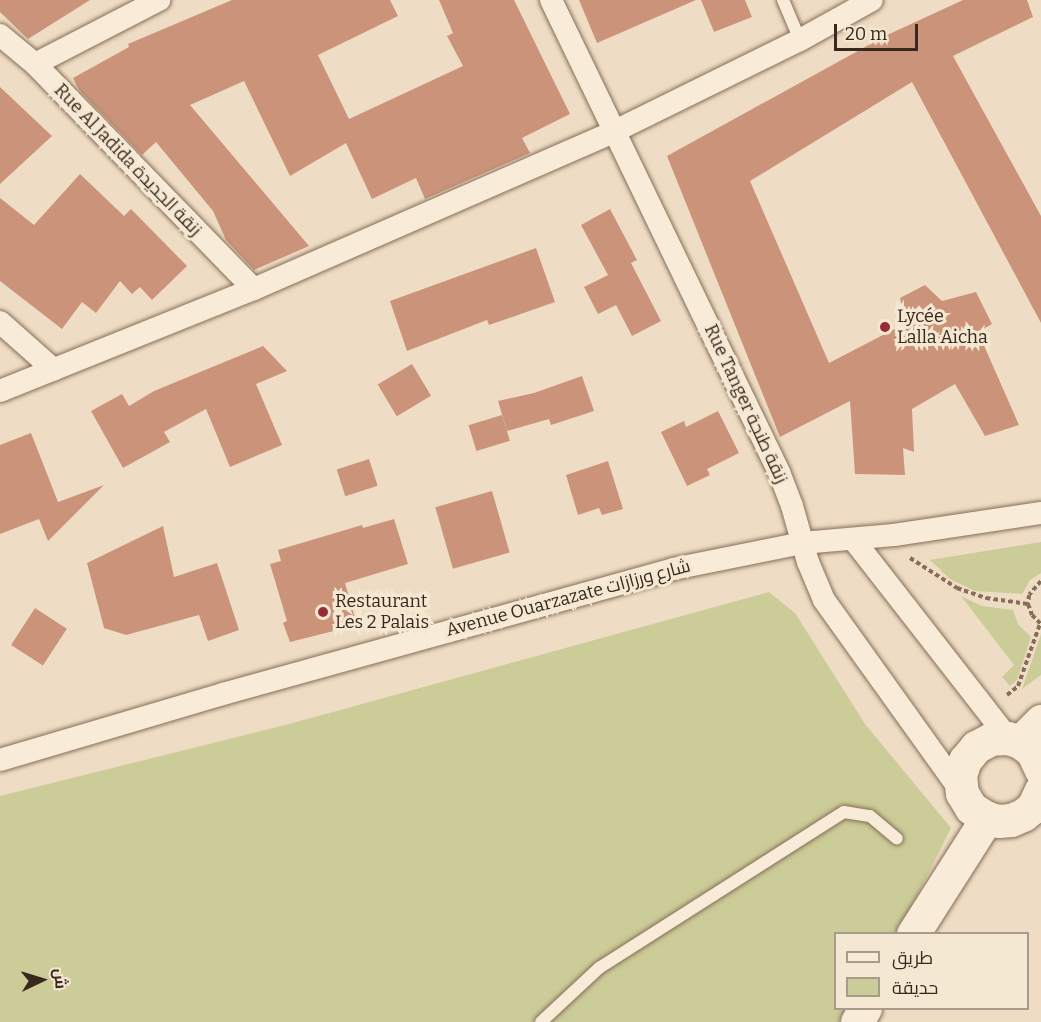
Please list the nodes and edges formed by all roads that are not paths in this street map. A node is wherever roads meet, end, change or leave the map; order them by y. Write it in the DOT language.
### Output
graph roads {
  1 [pos="159,0"];
  2 [pos="551,0"];
  3 [pos="783,0"];
  4 [pos="872,0"];
  5 [pos="0,34"];
  6 [pos="800,40"];
  7 [pos="35,64"];
  8 [pos="615,131"];
  9 [pos="254,290"];
  10 [pos="0,322"];
  11 [pos="54,370"];
  12 [pos="0,391"];
  13 [pos="1041,513"];
  14 [pos="853,539"];
  15 [pos="802,543"];
  16 [pos="1023,734"];
  17 [pos="0,760"];
  18 [pos="1041,770"];
  19 [pos="962,793"];
  20 [pos="1038,804"];
  21 [pos="987,818"];
  22 [pos="897,839"];
  23 [pos="914,932"];
  24 [pos="541,1022"];
  1 -- 7 [label="street"];
  2 -- 8 [label="street, Rue Tanger زنقة طنجة"];
  3 -- 6 [label="lane"];
  4 -- 6 [label="street"];
  5 -- 7 [label="street, Rue Al Jadida زنقة الجديدة"];
  6 -- 8 [label="street"];
  7 -- 9 [label="street, Rue Al Jadida زنقة الجديدة"];
  8 -- 9 [label="street"];
  8 -- 15 [label="street, Rue Tanger زنقة طنجة"];
  9 -- 11 [label="street"];
  10 -- 11 [label="street"];
  11 -- 12 [label="street"];
  13 -- 14 [label="street, Avenue Ouarzazate شارع ورزازات"];
  14 -- 15 [label="street, Avenue Ouarzazate شارع ورزازات"];
  14 -- 16 [label="street"];
  15 -- 17 [label="street, Avenue Ouarzazate شارع ورزازات"];
  15 -- 19 [label="street, Rue Tanger زنقة طنجة"];
  16 -- 18 [label="street"];
  16 -- 19 [label="street"];
  19 -- 21 [label="street"];
  20 -- 21 [label="street"];
  21 -- 23 [label="street"];
  22 -- 24 [label="lane"];
}
